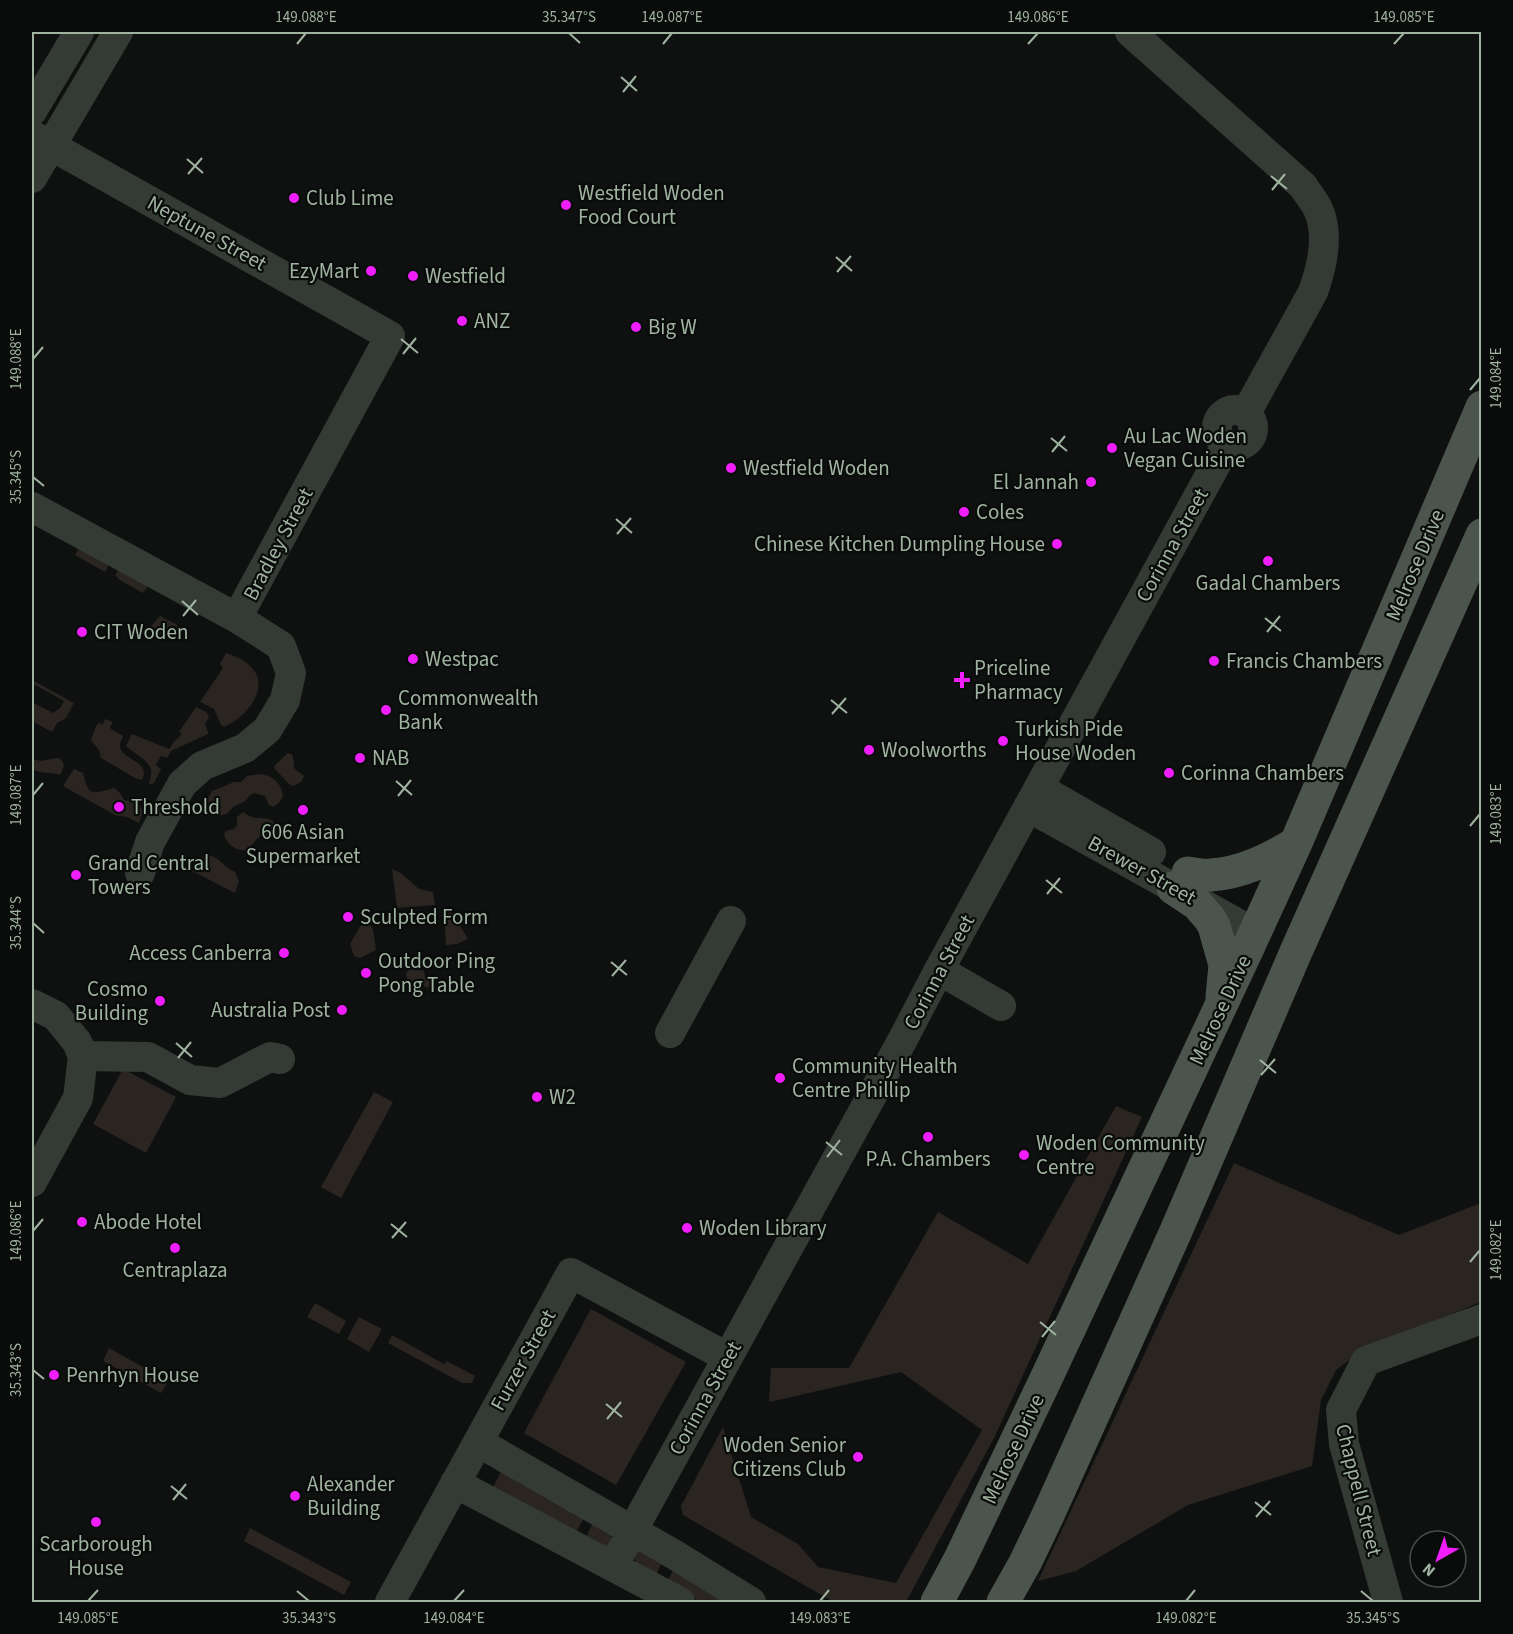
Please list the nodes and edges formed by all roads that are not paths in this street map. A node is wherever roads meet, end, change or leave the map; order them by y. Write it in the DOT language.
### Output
graph roads {
  1 [pos="79,32"];
  2 [pos="118,32"];
  3 [pos="1130,32"];
  4 [pos="41,80"];
  5 [pos="32,111"];
  6 [pos="41,140"];
  7 [pos="32,178"];
  8 [pos="382,331"];
  9 [pos="1482,407"];
  10 [pos="32,507"];
  11 [pos="1482,535"];
  12 [pos="237,618"];
  13 [pos="1336,748"];
  14 [pos="1366,792"];
  15 [pos="1034,798"];
  16 [pos="1301,830"];
  17 [pos="140,873"];
  18 [pos="1181,880"];
  19 [pos="731,921"];
  20 [pos="1259,924"];
  21 [pos="1299,945"];
  22 [pos="939,970"];
  23 [pos="32,1004"];
  24 [pos="1001,1006"];
  25 [pos="1221,1008"];
  26 [pos="670,1033"];
  27 [pos="83,1056"];
  28 [pos="280,1059"];
  29 [pos="32,1182"];
  30 [pos="1482,1318"];
  31 [pos="727,1357"];
  32 [pos="478,1442"];
  33 [pos="455,1483"];
  34 [pos="632,1531"];
  35 [pos="960,1559"];
  36 [pos="613,1566"];
  37 [pos="390,1602"];
  38 [pos="680,1602"];
  39 [pos="751,1602"];
  40 [pos="925,1602"];
  41 [pos="937,1602"];
  42 [pos="1003,1602"];
  43 [pos="1388,1602"];
  1 -- 4 [label="street"];
  2 -- 6 [label="street"];
  3 -- 15 [label="street, Corinna Street"];
  4 -- 5 [label="street"];
  6 -- 7 [label="street"];
  6 -- 8 [label="street, Neptune Street"];
  8 -- 12 [label="street, Bradley Street"];
  9 -- 13 [label="main road, Melrose Drive"];
  10 -- 12 [label="street, Bradley Street"];
  11 -- 14 [label="main road"];
  12 -- 17 [label="street"];
  13 -- 14 [label="main road"];
  13 -- 16 [label="main road, Melrose Drive"];
  14 -- 16 [label="main road"];
  14 -- 21 [label="main road"];
  15 -- 18 [label="street, Brewer Street"];
  15 -- 22 [label="street, Corinna Street"];
  16 -- 18 [label="main road"];
  16 -- 20 [label="main road, Melrose Drive"];
  18 -- 20 [label="street, Brewer Street"];
  18 -- 25 [label="main road"];
  19 -- 26 [label="street"];
  20 -- 21 [label="main road"];
  20 -- 25 [label="main road, Melrose Drive"];
  21 -- 42 [label="main road"];
  22 -- 24 [label="street"];
  22 -- 31 [label="street, Corinna Street"];
  23 -- 27 [label="street"];
  25 -- 35 [label="main road, Melrose Drive"];
  27 -- 28 [label="street"];
  27 -- 29 [label="street"];
  30 -- 43 [label="street, Chappell Street"];
  31 -- 32 [label="street, Furzer Street"];
  31 -- 34 [label="street, Corinna Street"];
  32 -- 33 [label="street, Furzer Street"];
  32 -- 34 [label="street"];
  33 -- 36 [label="street"];
  33 -- 37 [label="street, Furzer Street"];
  34 -- 36 [label="street, Corinna Street"];
  34 -- 39 [label="street"];
  35 -- 40 [label="main road"];
  35 -- 41 [label="main road, Melrose Drive"];
  36 -- 38 [label="street"];
}
